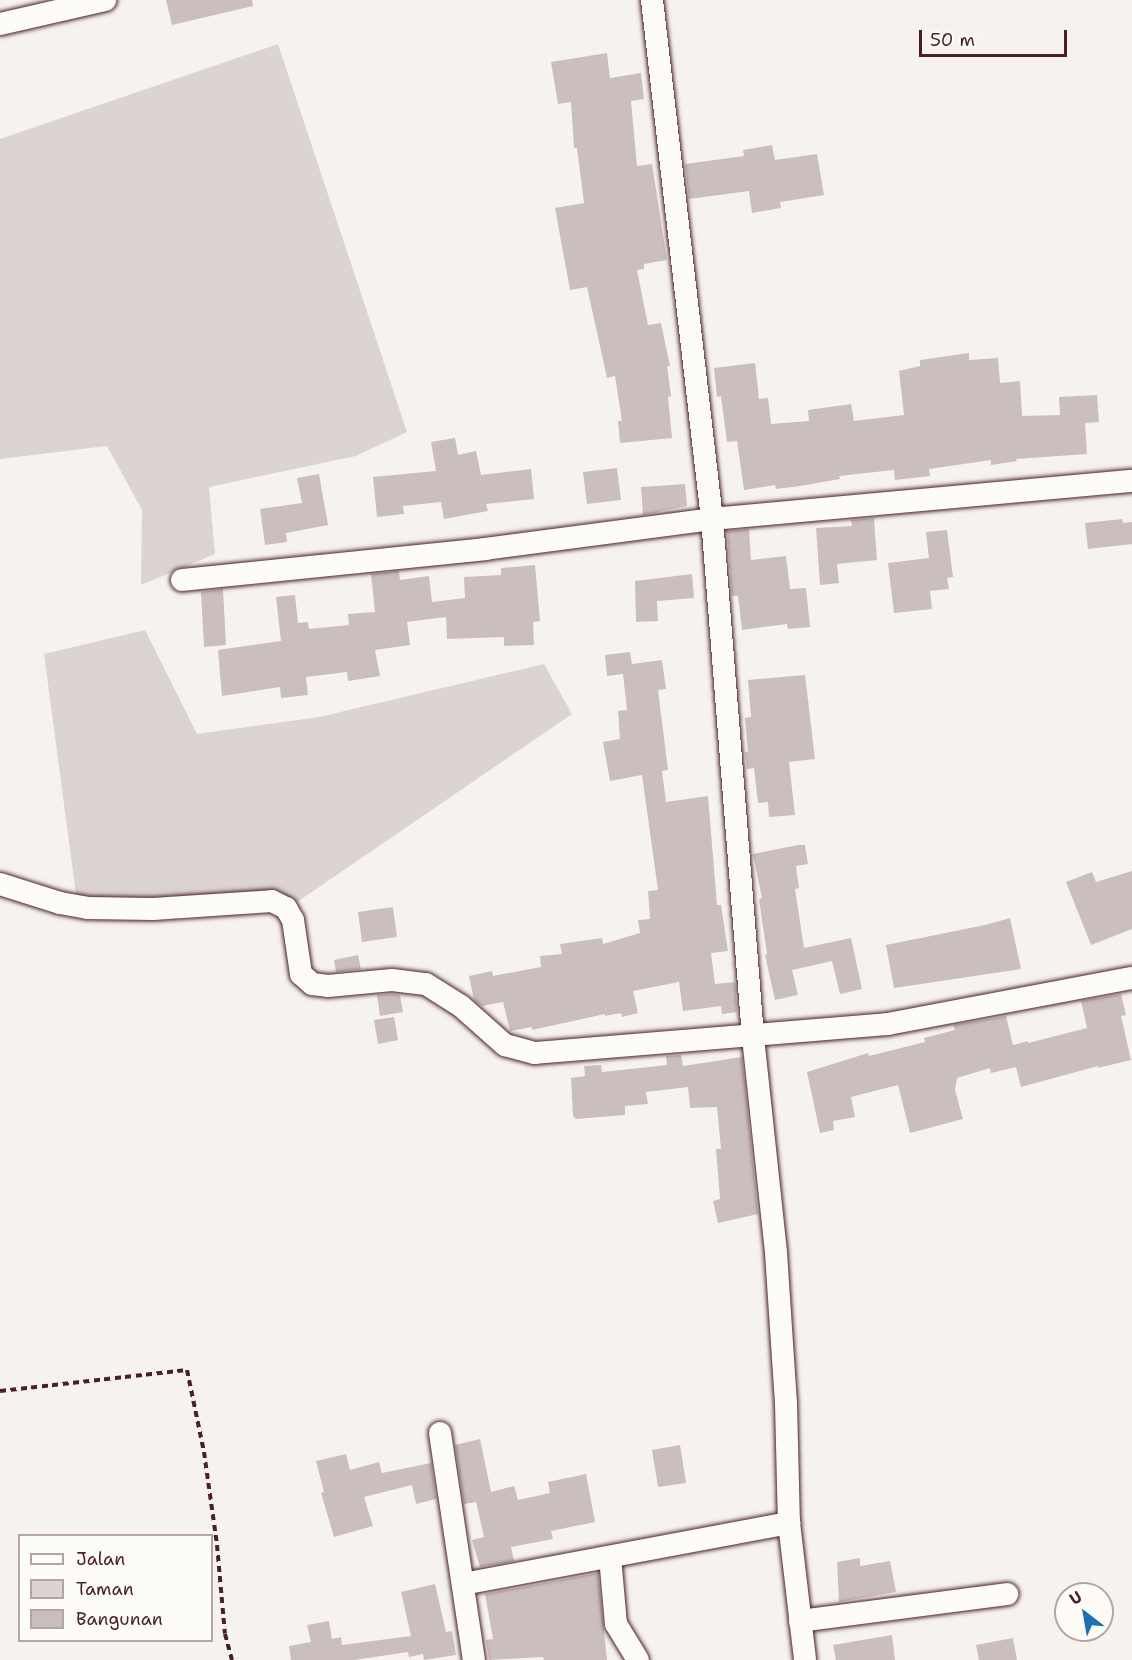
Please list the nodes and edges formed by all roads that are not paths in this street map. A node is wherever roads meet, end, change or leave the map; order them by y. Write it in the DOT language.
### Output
graph roads {
  1 [pos="105,0"];
  2 [pos="652,0"];
  3 [pos="0,24"];
  4 [pos="1132,481"];
  5 [pos="712,519"];
  6 [pos="182,580"];
  7 [pos="0,884"];
  8 [pos="1132,978"];
  9 [pos="753,1037"];
  10 [pos="440,1434"];
  11 [pos="789,1523"];
  12 [pos="610,1557"];
  13 [pos="463,1584"];
  14 [pos="1007,1594"];
  15 [pos="800,1621"];
  16 [pos="474,1660"];
  17 [pos="638,1660"];
  18 [pos="805,1660"];
  1 -- 3 [label="street"];
  2 -- 5 [label="street"];
  4 -- 5 [label="street"];
  5 -- 6 [label="street"];
  5 -- 9 [label="street"];
  7 -- 9 [label="street"];
  8 -- 9 [label="street"];
  9 -- 11 [label="street"];
  10 -- 13 [label="street"];
  11 -- 12 [label="street"];
  11 -- 15 [label="street"];
  12 -- 13 [label="street"];
  12 -- 17 [label="street"];
  13 -- 16 [label="street"];
  14 -- 15 [label="street"];
  15 -- 18 [label="street"];
}
